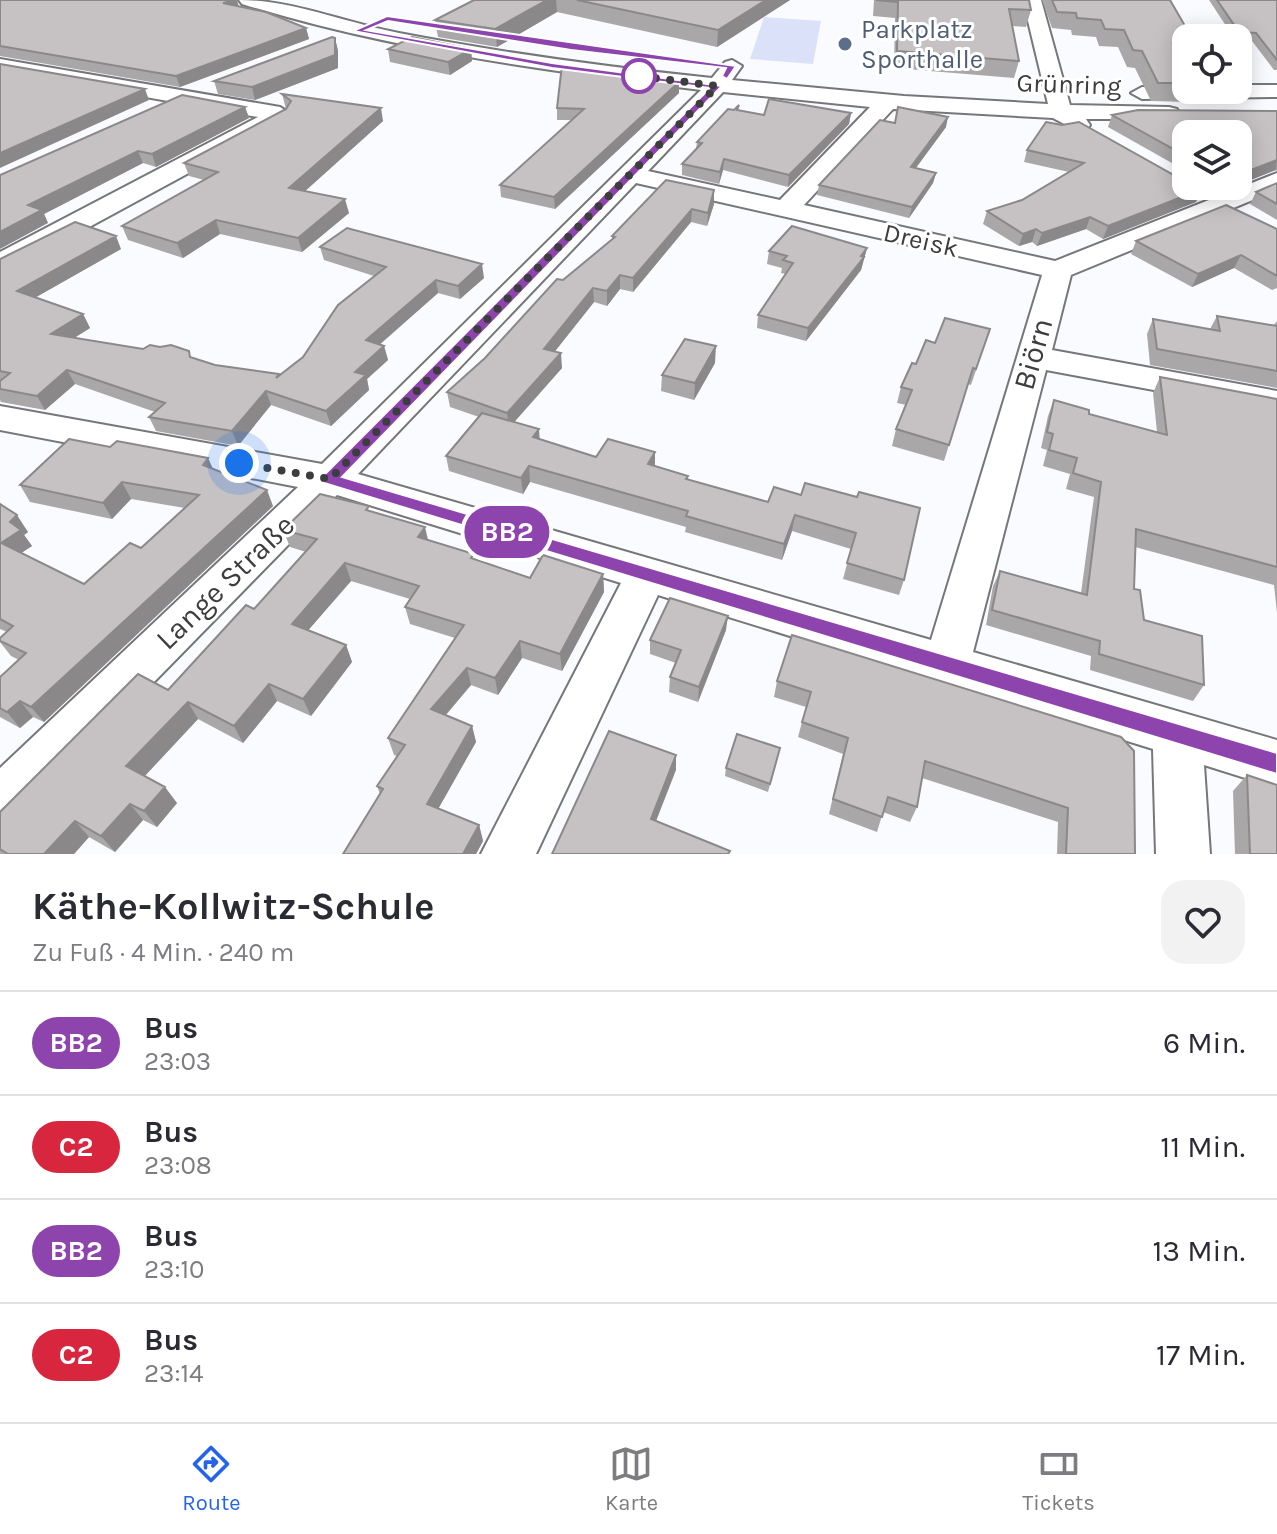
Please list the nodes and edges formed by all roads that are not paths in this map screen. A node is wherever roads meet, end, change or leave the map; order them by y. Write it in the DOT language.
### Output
graph roads {
  1 [pos="248,0"];
  2 [pos="311,0"];
  3 [pos="1032,0"];
  4 [pos="387,19"];
  5 [pos="446,28"];
  6 [pos="357,31"];
  7 [pos="328,42"];
  8 [pos="1,66"];
  9 [pos="763,69"];
  10 [pos="717,72"];
  11 [pos="227,79"];
  12 [pos="968,86"];
  13 [pos="1277,91"];
  14 [pos="184,96"];
  15 [pos="888,101"];
  16 [pos="1058,103"];
  17 [pos="1277,112"];
  18 [pos="143,114"];
  19 [pos="1105,139"];
  20 [pos="629,174"];
  21 [pos="1277,181"];
  22 [pos="1215,200"];
  23 [pos="785,210"];
  24 [pos="1236,211"];
  25 [pos="0,264"];
  26 [pos="1058,270"];
  27 [pos="1032,357"];
  28 [pos="1277,402"];
  29 [pos="0,418"];
  30 [pos="330,479"];
  31 [pos="647,574"];
  32 [pos="946,665"];
  33 [pos="1177,733"];
  34 [pos="1277,764"];
  35 [pos="0,803"];
  36 [pos="508,854"];
  37 [pos="1183,854"];
  1 -- 6 [label="street, Grünring"];
  2 -- 4 [label="street"];
  3 -- 16 [label="street"];
  4 -- 5 [label="street"];
  4 -- 6 [label="street"];
  6 -- 7 [label="street"];
  6 -- 10 [label="street, Grünring"];
  8 -- 14 [label="street"];
  9 -- 10 [label="street, Grünring"];
  10 -- 15 [label="street, Grünring"];
  10 -- 20 [label="street, Lange Straße"];
  11 -- 14 [label="street"];
  12 -- 16 [label="street, Grünring"];
  13 -- 16 [label="street, Grünring"];
  14 -- 18 [label="street"];
  14 -- 25 [label="street"];
  15 -- 16 [label="street, Grünring"];
  15 -- 23 [label="street"];
  16 -- 17 [label="street, Grünring"];
  16 -- 19 [label="street"];
  20 -- 23 [label="street, Dreisk"];
  20 -- 30 [label="street, Lange Straße"];
  21 -- 24 [label="street"];
  22 -- 24 [label="street"];
  23 -- 26 [label="street, Dreisk"];
  24 -- 26 [label="street"];
  26 -- 27 [label="street, Biörn"];
  27 -- 28 [label="street"];
  27 -- 32 [label="street, Biörn"];
  29 -- 30 [label="street"];
  30 -- 31 [label="street"];
  30 -- 35 [label="street, Lange Straße"];
  31 -- 32 [label="street"];
  31 -- 36 [label="street"];
  32 -- 33 [label="street"];
  33 -- 34 [label="street"];
  33 -- 37 [label="street"];
}
